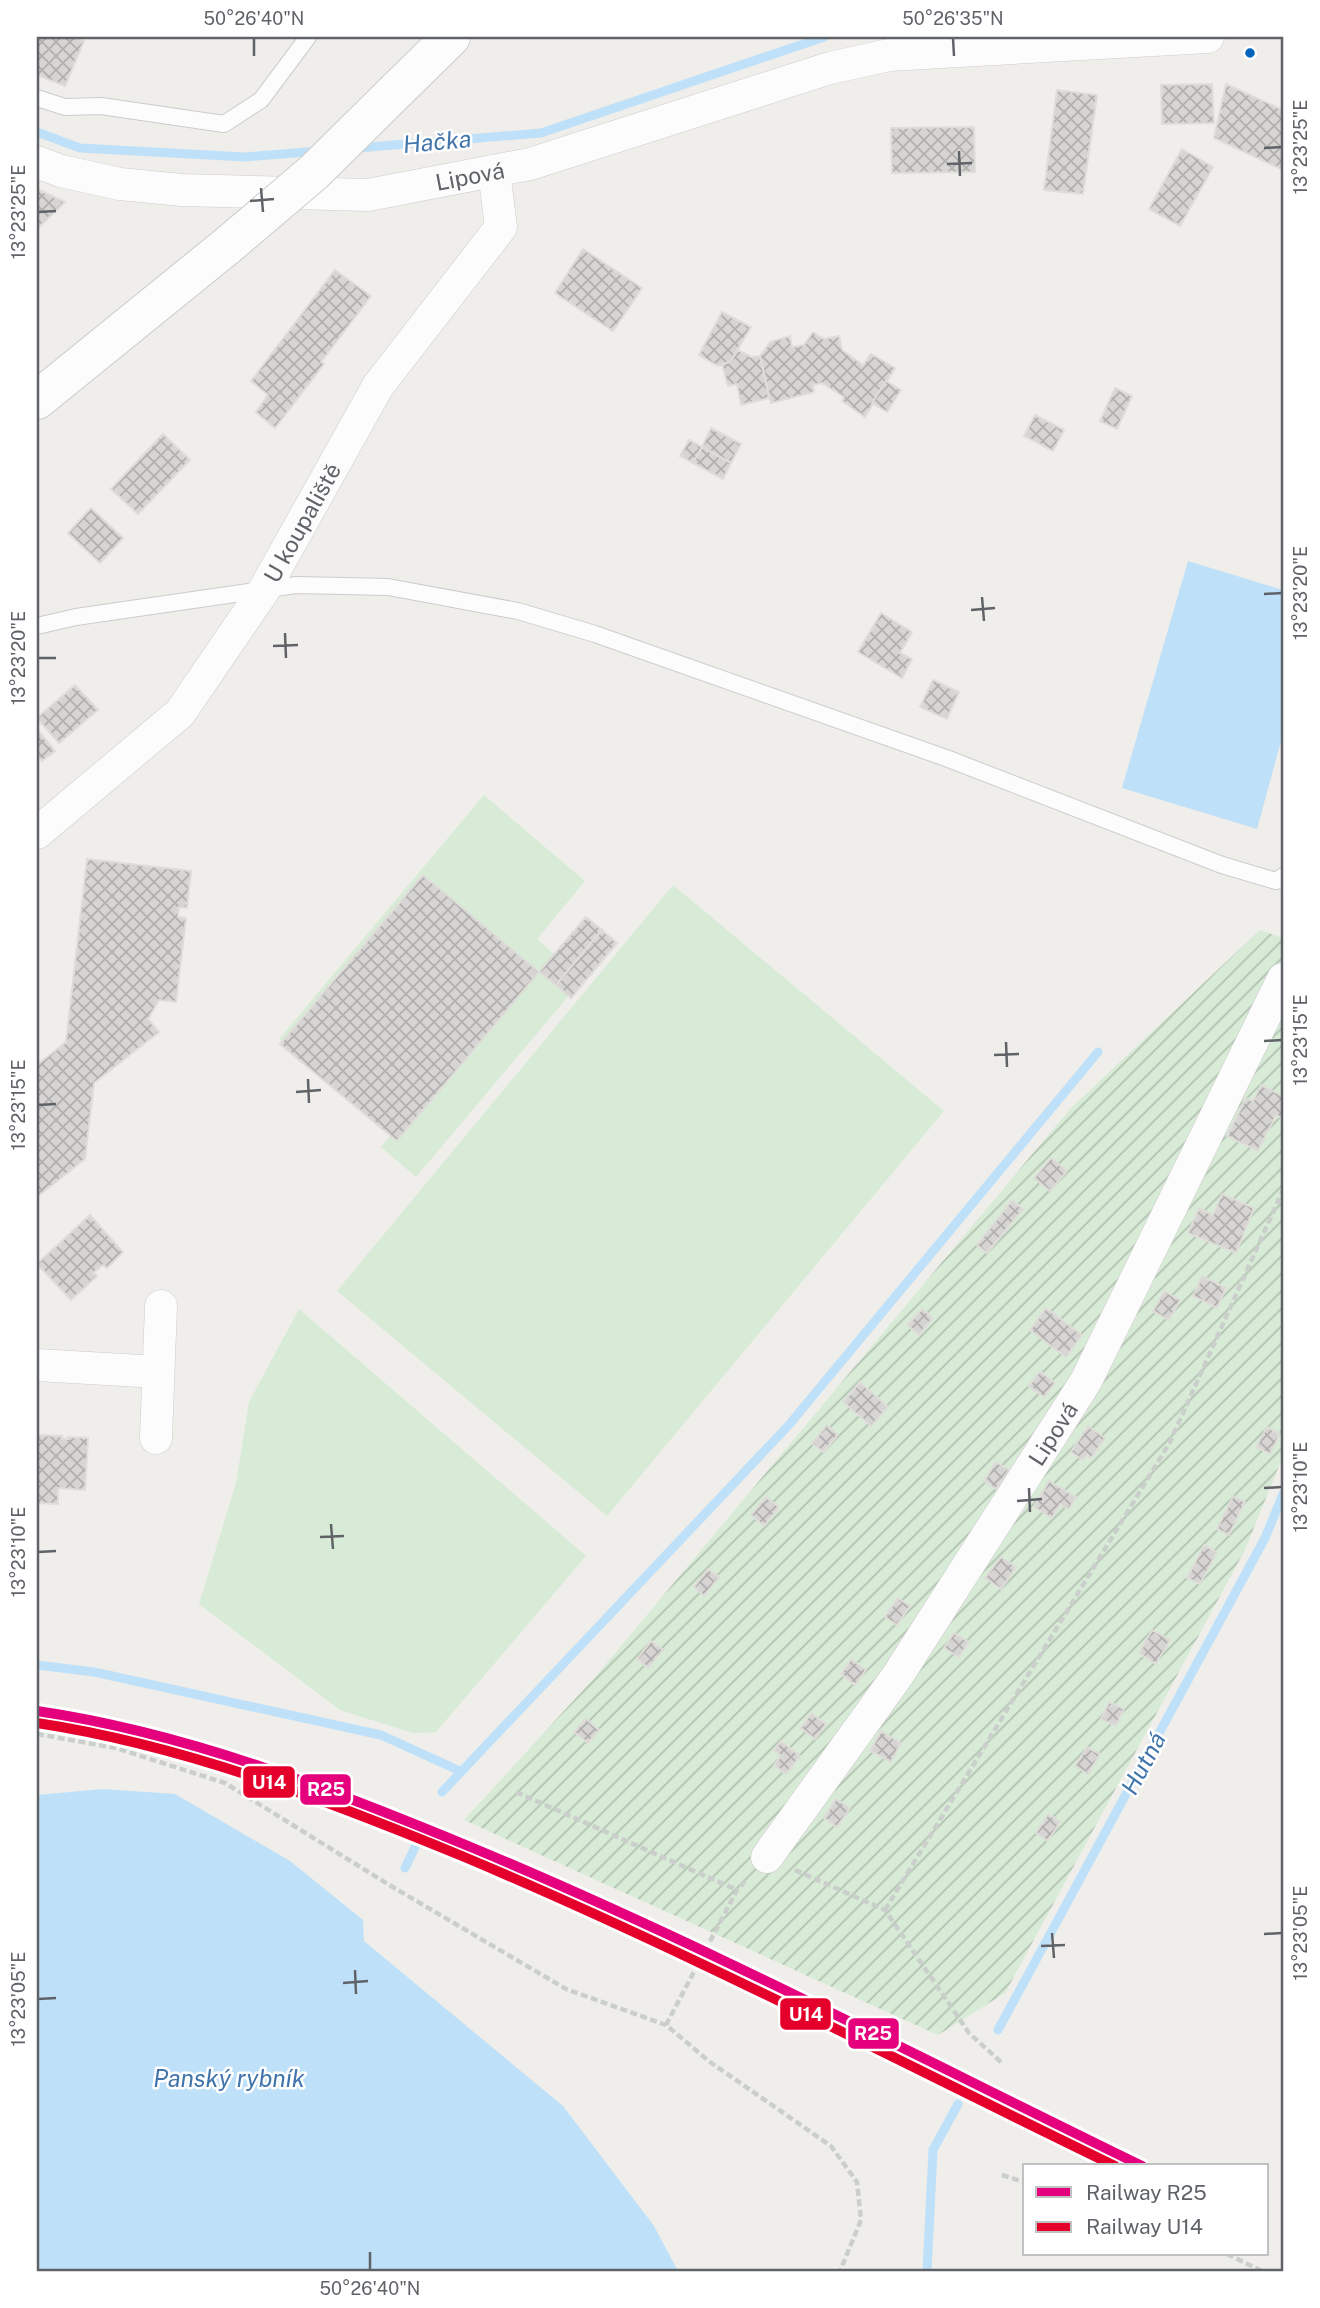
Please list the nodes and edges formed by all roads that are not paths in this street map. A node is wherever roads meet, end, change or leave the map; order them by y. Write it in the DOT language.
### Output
graph roads {
  1 [pos="308,37"];
  2 [pos="451,37"];
  3 [pos="1208,37"];
  4 [pos="887,46"];
  5 [pos="37,98"];
  6 [pos="37,162"];
  7 [pos="494,171"];
  8 [pos="37,400"];
  9 [pos="264,590"];
  10 [pos="37,626"];
  11 [pos="37,833"];
  12 [pos="1283,876"];
  13 [pos="1283,979"];
  14 [pos="161,1306"];
  15 [pos="37,1365"];
  16 [pos="158,1372"];
  17 [pos="156,1438"];
  18 [pos="767,1857"];
  1 -- 5 [label="lane"];
  2 -- 8 [label="street, bridge"];
  3 -- 4 [label="street, Lipová"];
  4 -- 7 [label="street, Lipová"];
  6 -- 7 [label="street, Lipová"];
  7 -- 9 [label="street, U koupaliště"];
  9 -- 10 [label="lane"];
  9 -- 11 [label="street, U koupaliště"];
  9 -- 12 [label="lane"];
  13 -- 18 [label="street, Lipová"];
  14 -- 16 [label="street"];
  15 -- 16 [label="street"];
  16 -- 17 [label="street"];
}
